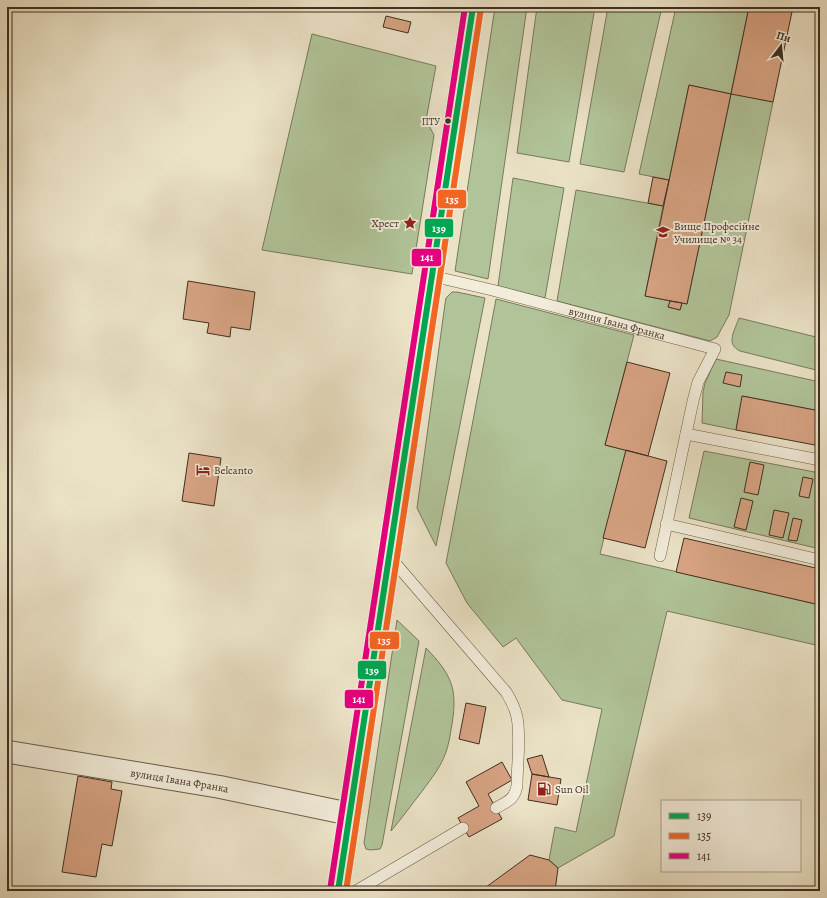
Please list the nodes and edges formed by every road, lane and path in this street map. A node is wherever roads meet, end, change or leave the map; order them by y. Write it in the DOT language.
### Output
graph roads {
  1 [pos="473,7"];
  2 [pos="432,276"];
  3 [pos="686,434"];
  4 [pos="820,460"];
  5 [pos="666,524"];
  6 [pos="389,556"];
  7 [pos="660,556"];
  8 [pos="820,560"];
  9 [pos="9,752"];
  10 [pos="496,808"];
  11 [pos="350,814"];
  12 [pos="463,828"];
  13 [pos="338,891"];
  14 [pos="356,891"];
  1 -- 2 [label="main road"];
  2 -- 3 [label="lane, вулиця Івана Франка"];
  2 -- 6 [label="main road"];
  3 -- 4 [label="lane"];
  3 -- 5 [label="lane, вулиця Івана Франка"];
  5 -- 7 [label="lane, вулиця Івана Франка"];
  5 -- 8 [label="lane"];
  6 -- 10 [label="lane"];
  6 -- 11 [label="main road"];
  9 -- 11 [label="street, вулиця Івана Франка"];
  11 -- 13 [label="main road"];
  12 -- 14 [label="lane"];
}
